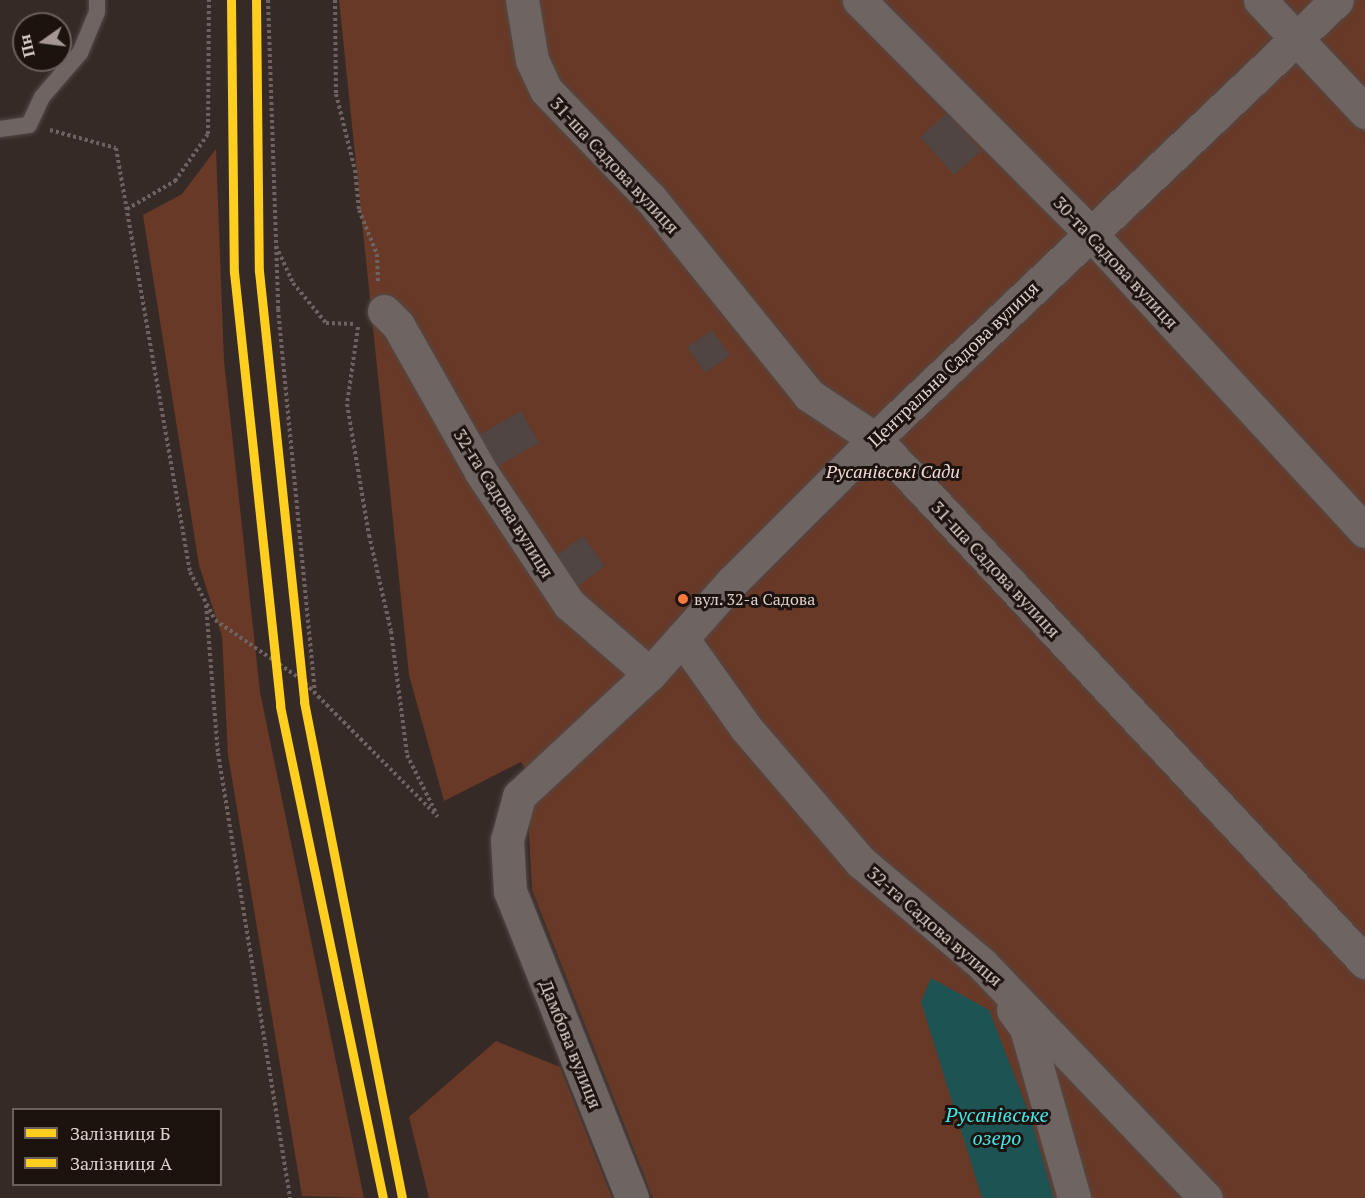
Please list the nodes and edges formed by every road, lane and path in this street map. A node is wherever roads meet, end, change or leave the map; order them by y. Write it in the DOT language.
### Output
graph roads {
  1 [pos="97,0"];
  2 [pos="209,0"];
  3 [pos="268,0"];
  4 [pos="335,0"];
  5 [pos="522,0"];
  6 [pos="859,0"];
  7 [pos="1260,0"];
  8 [pos="1337,0"];
  9 [pos="1296,38"];
  10 [pos="1365,112"];
  11 [pos="28,125"];
  12 [pos="0,129"];
  13 [pos="127,209"];
  14 [pos="1089,232"];
  15 [pos="274,243"];
  16 [pos="384,311"];
  17 [pos="874,439"];
  18 [pos="1365,531"];
  19 [pos="206,602"];
  20 [pos="682,638"];
  21 [pos="650,674"];
  22 [pos="315,693"];
  23 [pos="510,891"];
  24 [pos="1365,962"];
  25 [pos="982,963"];
  26 [pos="290,1198"];
  27 [pos="632,1198"];
  28 [pos="1074,1198"];
  29 [pos="1206,1198"];
  1 -- 11 [label="lane"];
  2 -- 13 [label="path"];
  3 -- 15 [label="path"];
  4 -- 16 [label="path"];
  5 -- 17 [label="street, 31-ша Садова вулиця"];
  6 -- 14 [label="street, 30-та Садова вулиця"];
  7 -- 9 [label="street"];
  8 -- 9 [label="street, Центральна Садова вулиця"];
  9 -- 10 [label="street"];
  9 -- 14 [label="street, Центральна Садова вулиця"];
  11 -- 12 [label="lane"];
  11 -- 13 [label="path"];
  13 -- 19 [label="path"];
  14 -- 17 [label="street, Центральна Садова вулиця"];
  14 -- 18 [label="street, 30-та Садова вулиця"];
  15 -- 22 [label="path"];
  15 -- 22 [label="path"];
  16 -- 21 [label="street, 32-га Садова вулиця"];
  17 -- 20 [label="street, Центральна Садова вулиця"];
  17 -- 24 [label="street, 31-ша Садова вулиця"];
  19 -- 22 [label="path"];
  19 -- 26 [label="path"];
  20 -- 21 [label="street, Центральна Садова вулиця"];
  20 -- 25 [label="street, 32-га Садова вулиця"];
  21 -- 23 [label="street, Центральна Садова вулиця"];
  23 -- 27 [label="street, Дамбова вулиця"];
  25 -- 28 [label="street"];
  25 -- 29 [label="street, 32-га Садова вулиця"];
}
